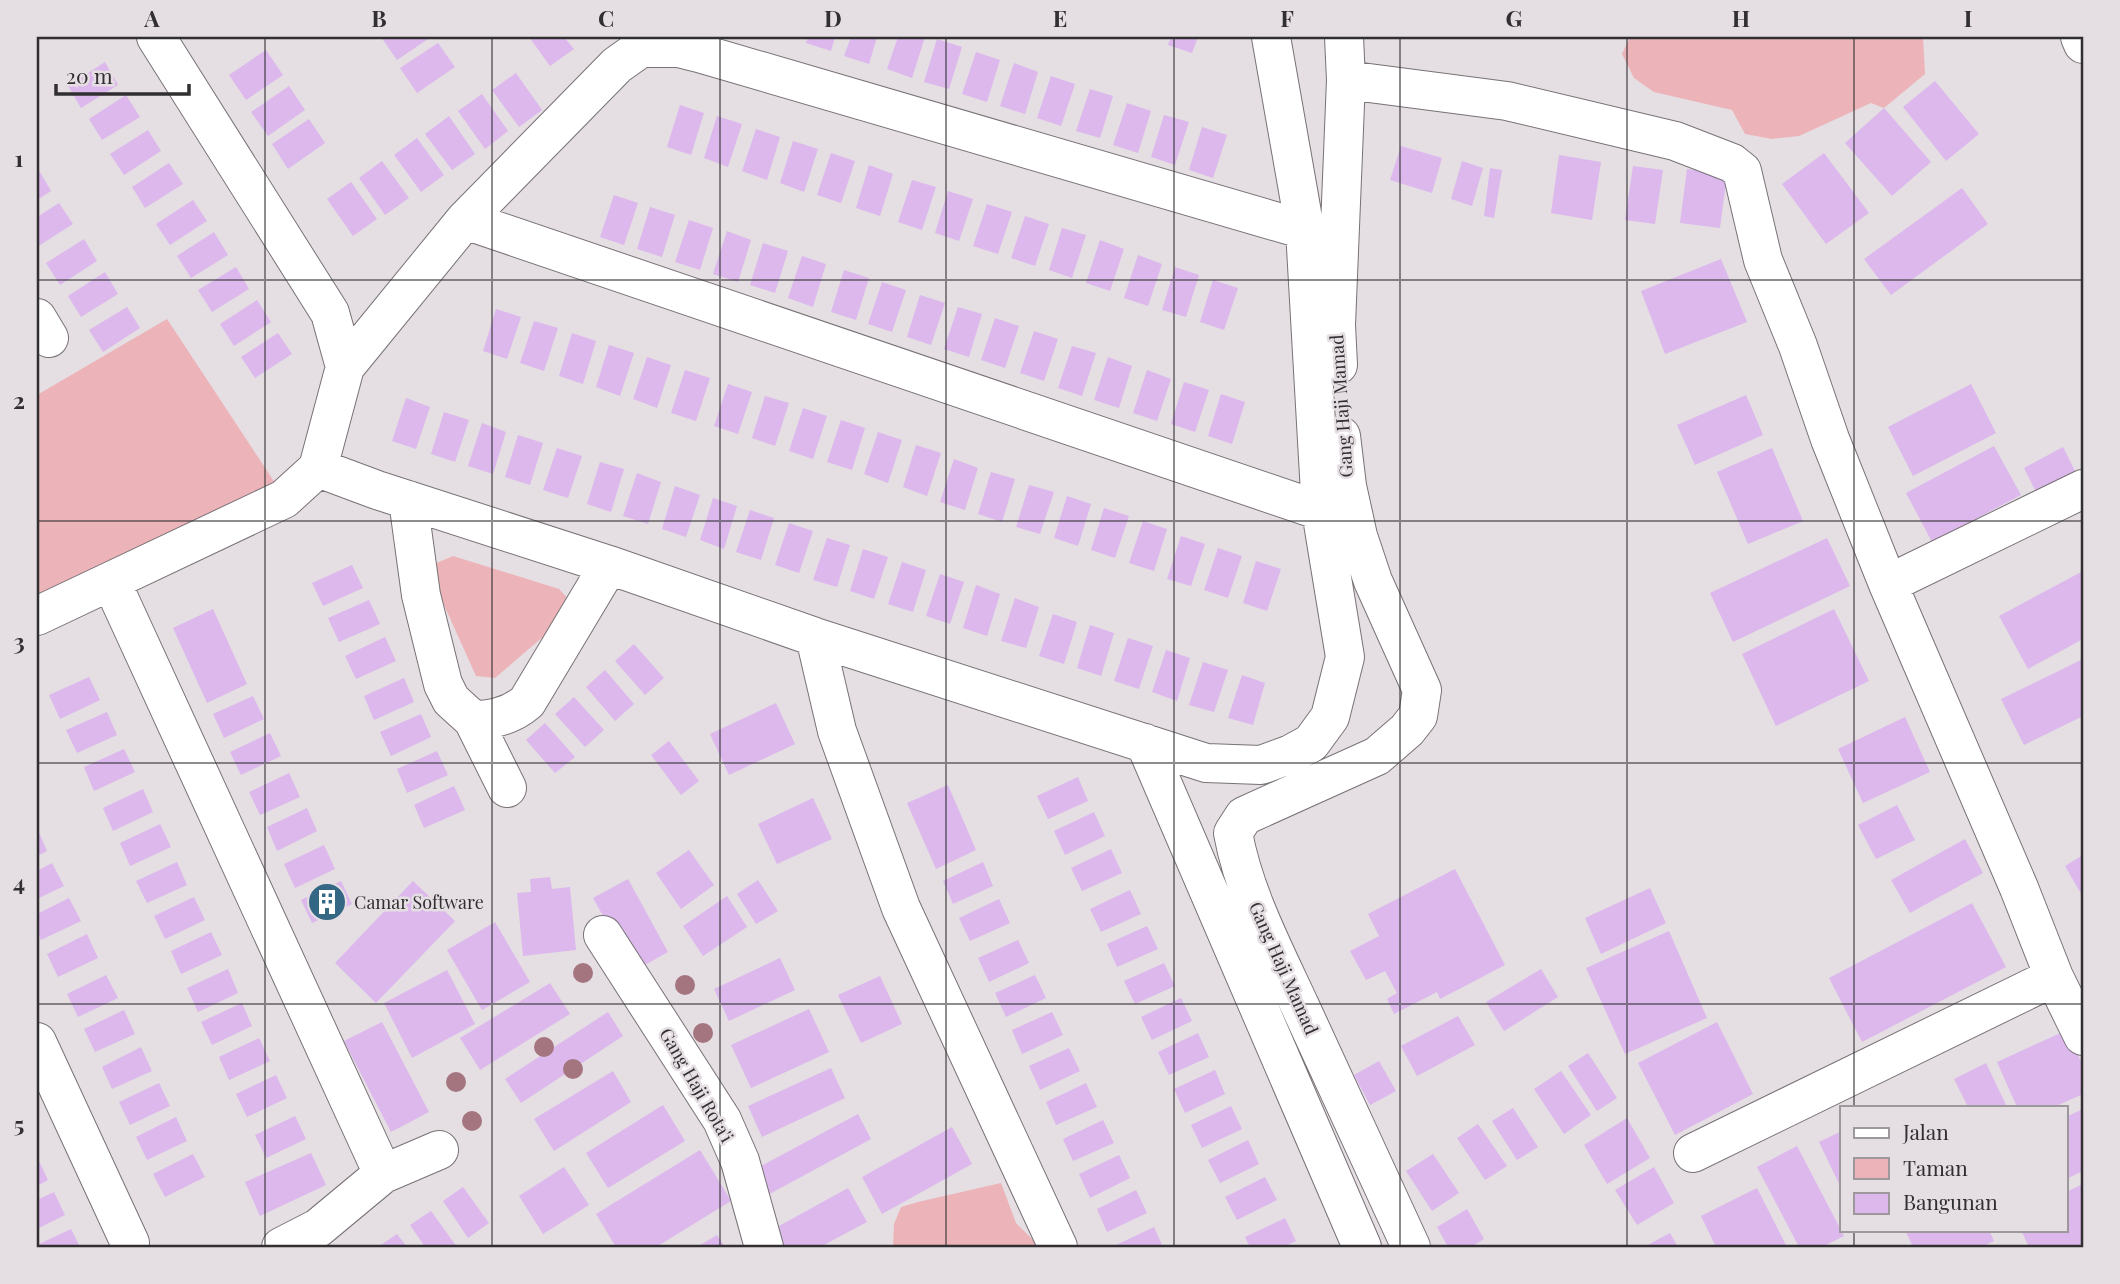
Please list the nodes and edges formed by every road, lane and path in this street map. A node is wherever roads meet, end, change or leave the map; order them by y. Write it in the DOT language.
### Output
graph roads {
  1 [pos="1271,37"];
  2 [pos="1344,37"];
  3 [pos="2080,37"];
  4 [pos="2083,44"];
  5 [pos="168,46"];
  6 [pos="1346,80"];
  7 [pos="465,220"];
  8 [pos="1305,230"];
  9 [pos="345,367"];
  10 [pos="318,468"];
  11 [pos="2083,489"];
  12 [pos="408,500"];
  13 [pos="1321,511"];
  14 [pos="609,565"];
  15 [pos="111,580"];
  16 [pos="1888,584"];
  17 [pos="37,616"];
  18 [pos="815,637"];
  19 [pos="472,720"];
  20 [pos="1145,743"];
  21 [pos="507,788"];
  22 [pos="603,935"];
  23 [pos="2054,977"];
  24 [pos="2083,1036"];
  25 [pos="37,1042"];
  26 [pos="439,1150"];
  27 [pos="1693,1153"];
  28 [pos="383,1174"];
  29 [pos="135,1246"];
  30 [pos="281,1247"];
  31 [pos="764,1247"];
  32 [pos="1058,1247"];
  33 [pos="1362,1247"];
  34 [pos="1411,1247"];
  1 -- 8 [label="street"];
  2 -- 6 [label="street, Gang Haji Mamad"];
  3 -- 4 [label="street"];
  5 -- 9 [label="street"];
  6 -- 16 [label="street"];
  6 -- 34 [label="street, Gang Haji Mamad"];
  7 -- 8 [label="street"];
  7 -- 9 [label="street"];
  7 -- 13 [label="street"];
  8 -- 13 [label="street"];
  9 -- 10 [label="street"];
  10 -- 12 [label="street"];
  10 -- 15 [label="street"];
  11 -- 16 [label="street"];
  12 -- 14 [label="street"];
  12 -- 19 [label="street"];
  13 -- 20 [label="street"];
  14 -- 18 [label="street"];
  14 -- 19 [label="street"];
  15 -- 17 [label="street"];
  15 -- 28 [label="street"];
  16 -- 23 [label="street"];
  18 -- 20 [label="street"];
  18 -- 32 [label="street"];
  19 -- 21 [label="street"];
  20 -- 33 [label="street"];
  22 -- 31 [label="street, Gang Haji Rota'i"];
  23 -- 24 [label="street"];
  23 -- 27 [label="street"];
  25 -- 29 [label="street"];
  26 -- 28 [label="street"];
  28 -- 30 [label="street"];
}
